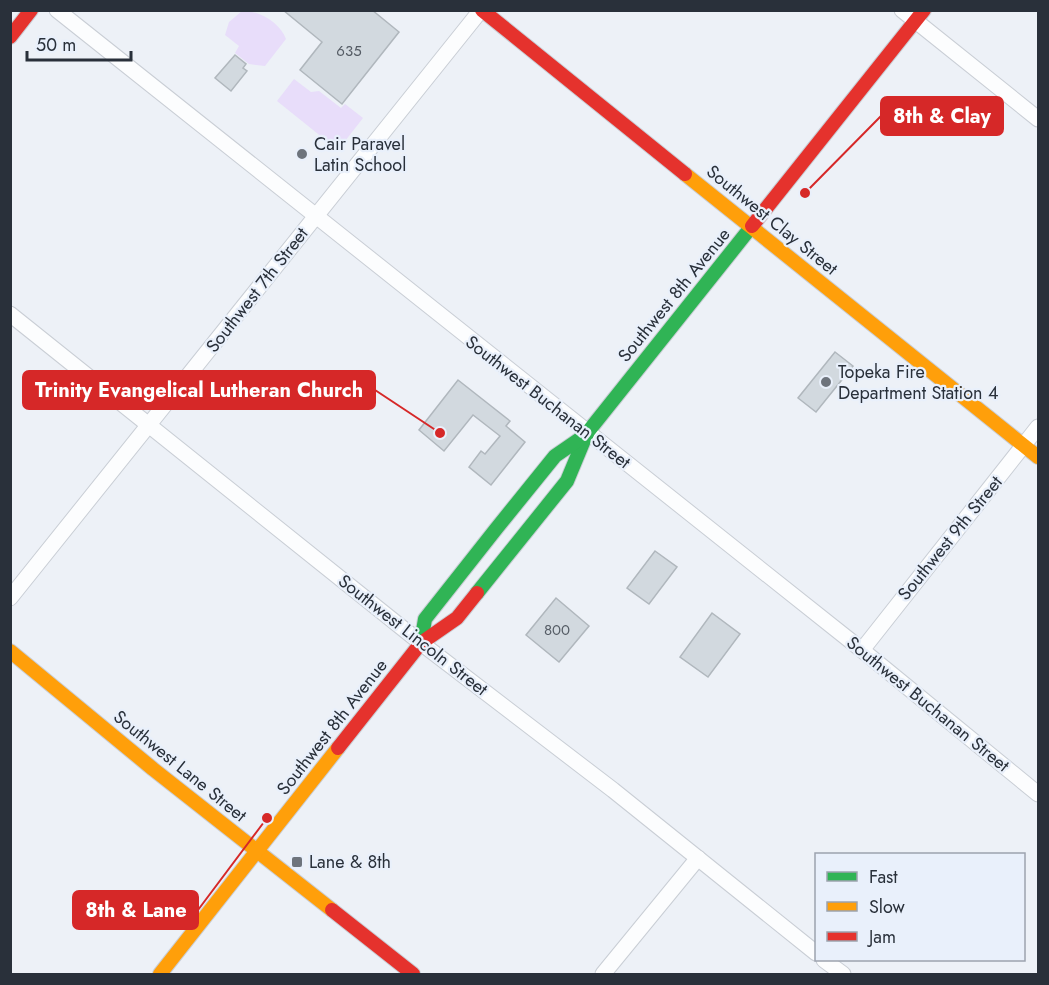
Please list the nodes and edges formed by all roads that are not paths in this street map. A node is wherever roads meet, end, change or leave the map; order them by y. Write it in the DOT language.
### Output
graph roads {
  1 [pos="32,10"];
  2 [pos="57,10"];
  3 [pos="482,10"];
  4 [pos="902,10"];
  5 [pos="920,16"];
  6 [pos="10,37"];
  7 [pos="1038,119"];
  8 [pos="316,216"];
  9 [pos="752,226"];
  10 [pos="10,314"];
  11 [pos="150,425"];
  12 [pos="1038,427"];
  13 [pos="587,433"];
  14 [pos="1024,445"];
  15 [pos="1038,457"];
  16 [pos="10,598"];
  17 [pos="421,643"];
  18 [pos="862,650"];
  19 [pos="10,651"];
  20 [pos="1038,794"];
  21 [pos="257,851"];
  22 [pos="698,858"];
  23 [pos="815,952"];
  24 [pos="825,961"];
  25 [pos="160,975"];
  26 [pos="412,975"];
  27 [pos="603,975"];
  28 [pos="843,975"];
  1 -- 6 [label="street"];
  2 -- 8 [label="street, Southwest Buchanan Street"];
  3 -- 8 [label="street, Southwest 7th Street"];
  3 -- 9 [label="street, Southwest Clay Street"];
  4 -- 5 [label="street"];
  5 -- 7 [label="street"];
  5 -- 9 [label="street, Southwest 8th Avenue"];
  8 -- 11 [label="street, Southwest 7th Street"];
  8 -- 13 [label="street, Southwest Buchanan Street"];
  9 -- 13 [label="street, Southwest 8th Avenue"];
  9 -- 14 [label="street, Southwest Clay Street"];
  10 -- 11 [label="street, Southwest Lincoln Street"];
  11 -- 16 [label="street, Southwest 7th Street"];
  11 -- 17 [label="street, Southwest Lincoln Street"];
  12 -- 14 [label="street, Southwest 9th Street"];
  13 -- 17 [label="street, Southwest 8th Avenue"];
  13 -- 17 [label="street, Southwest 8th Avenue"];
  13 -- 18 [label="street, Southwest Buchanan Street"];
  14 -- 15 [label="street, Southwest Clay Street"];
  14 -- 18 [label="street, Southwest 9th Street"];
  17 -- 21 [label="street, Southwest 8th Avenue"];
  17 -- 22 [label="street, Southwest Lincoln Street"];
  18 -- 20 [label="street, Southwest Buchanan Street"];
  19 -- 21 [label="street, Southwest Lane Street"];
  21 -- 25 [label="street, Southwest 8th Avenue"];
  21 -- 26 [label="street, Southwest Lane Street"];
  22 -- 23 [label="street, Southwest Lincoln Street"];
  22 -- 27 [label="street"];
  24 -- 28 [label="street"];
}
